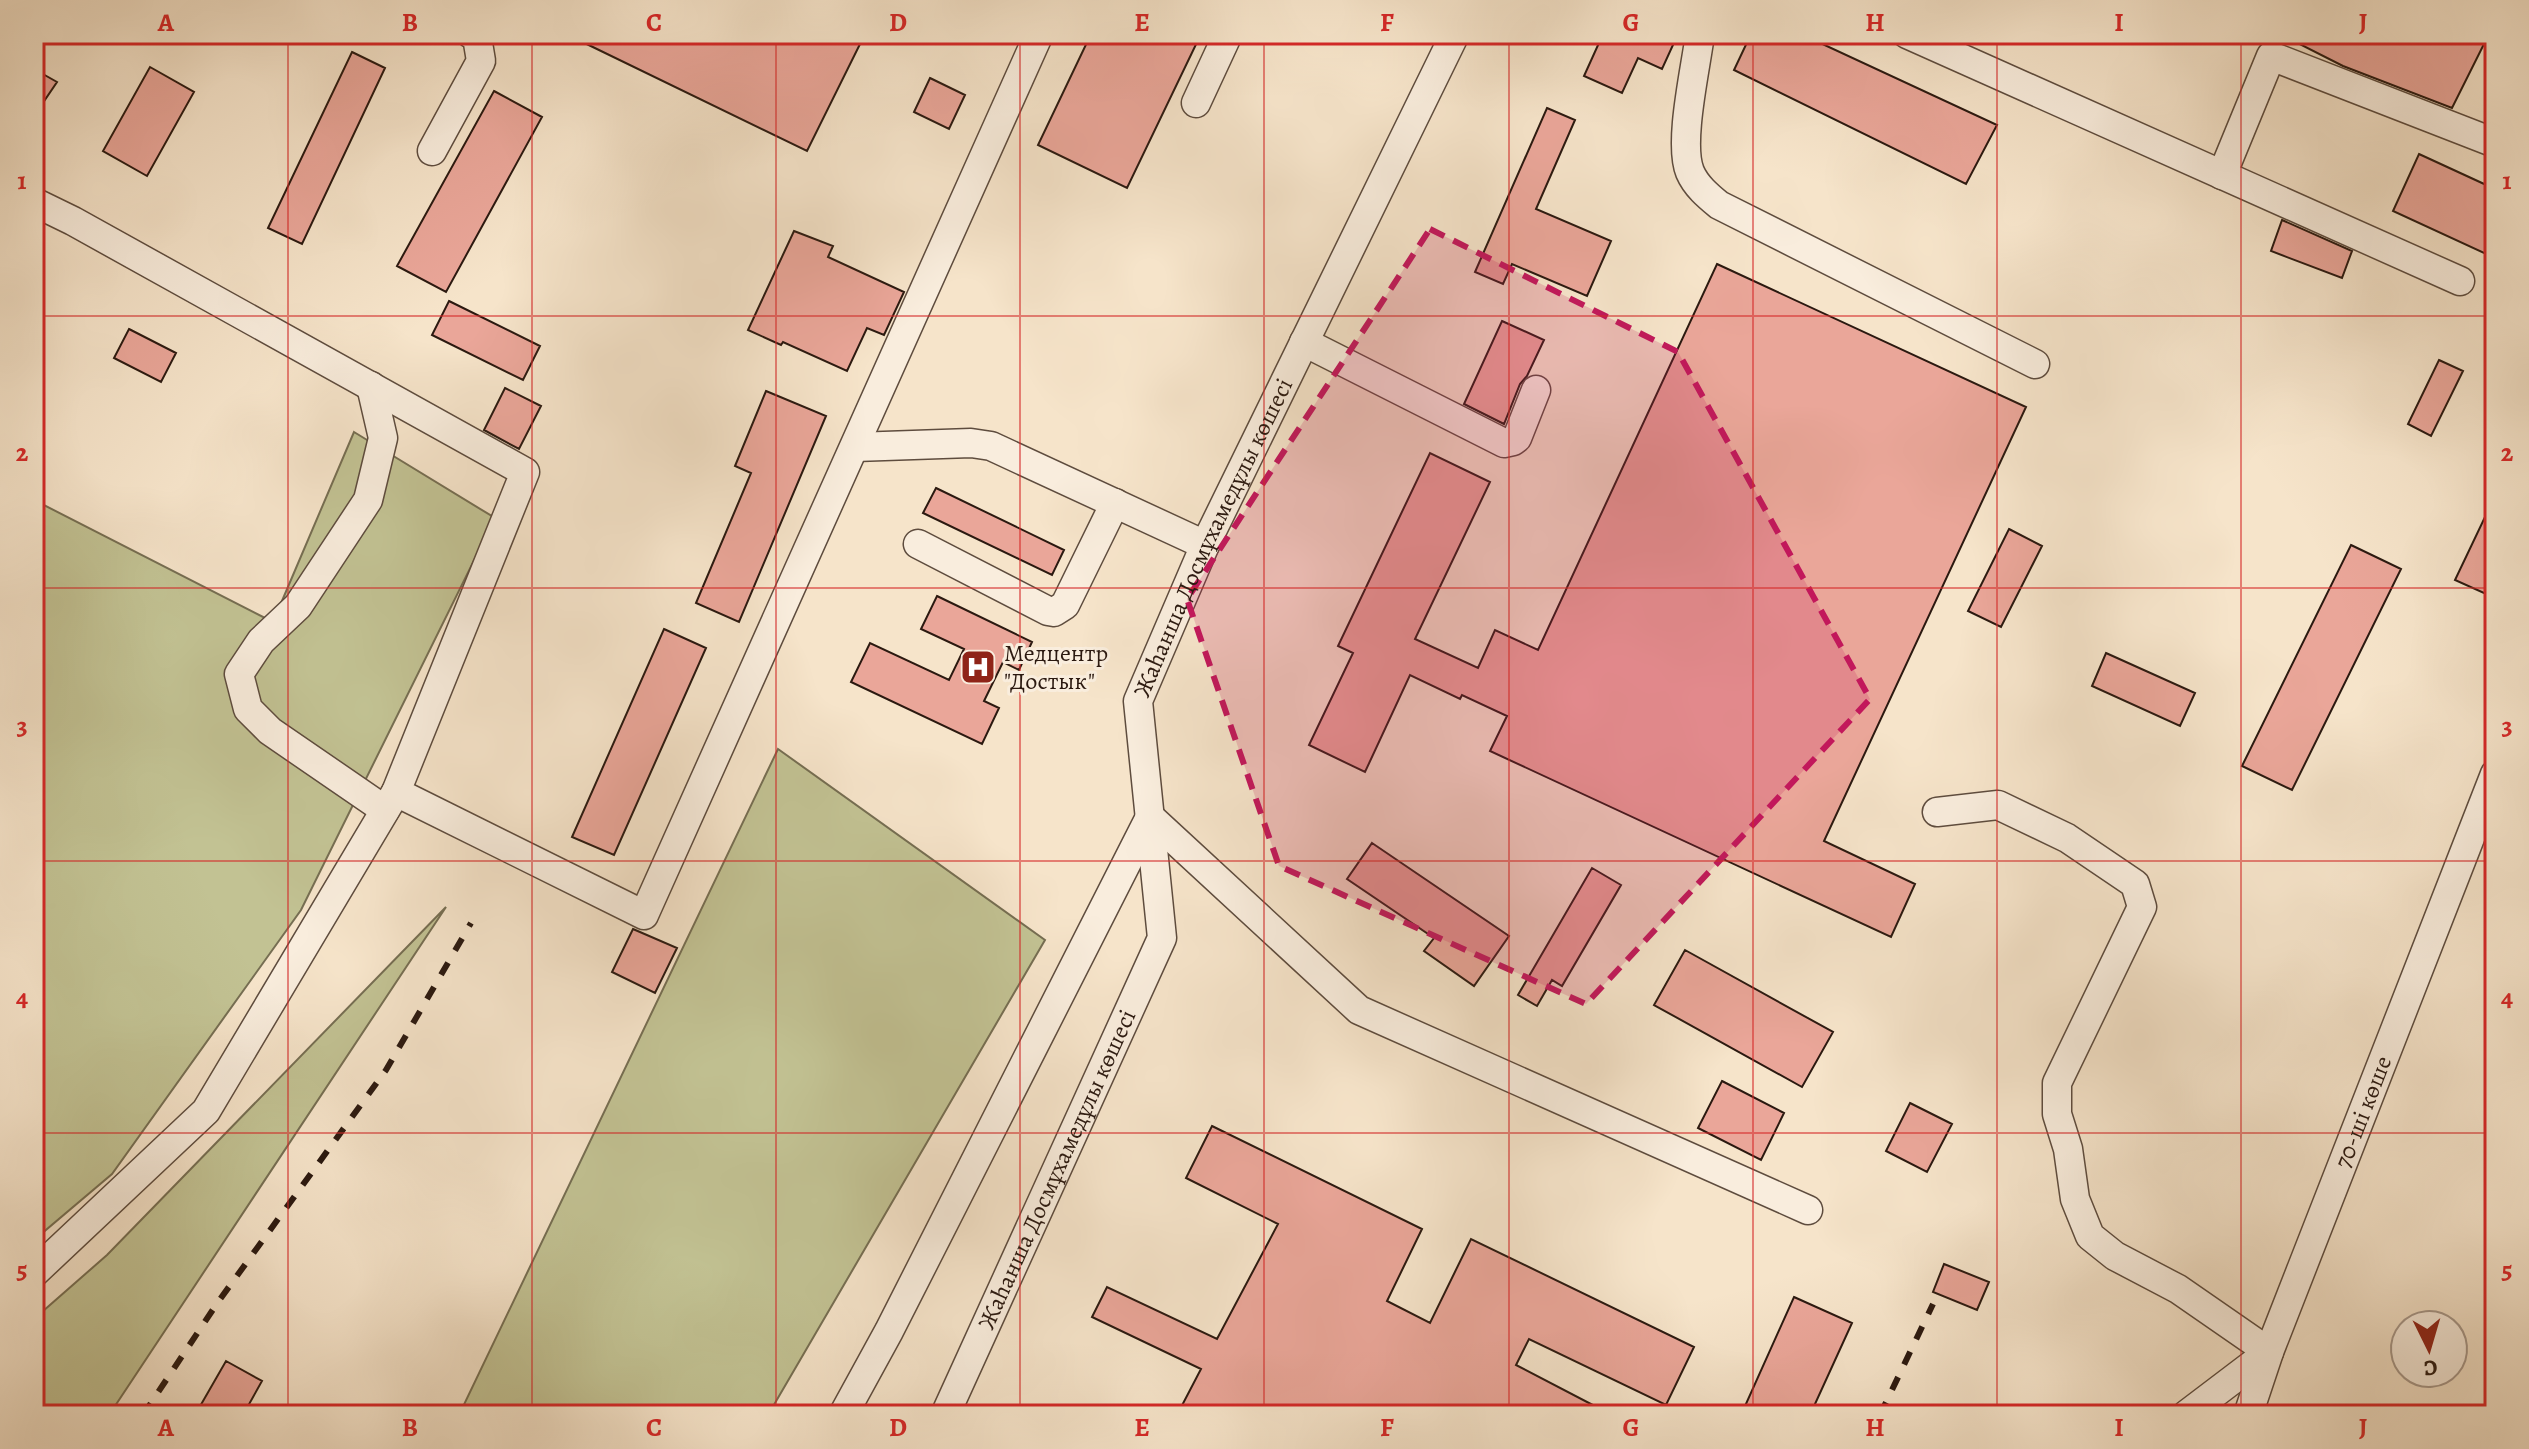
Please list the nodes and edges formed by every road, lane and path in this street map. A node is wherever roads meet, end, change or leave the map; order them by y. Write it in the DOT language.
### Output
graph roads {
  1 [pos="471,34"];
  2 [pos="1039,34"];
  3 [pos="1228,34"];
  4 [pos="1455,34"];
  5 [pos="1700,34"];
  6 [pos="1907,34"];
  7 [pos="1196,103"];
  8 [pos="2495,143"];
  9 [pos="432,151"];
  10 [pos="2222,175"];
  11 [pos="34,202"];
  12 [pos="2460,281"];
  13 [pos="1304,342"];
  14 [pos="2035,364"];
  15 [pos="371,386"];
  16 [pos="1536,390"];
  17 [pos="855,447"];
  18 [pos="1115,503"];
  19 [pos="918,544"];
  20 [pos="1205,545"];
  21 [pos="2495,774"];
  22 [pos="391,801"];
  23 [pos="1937,812"];
  24 [pos="1150,817"];
  25 [pos="1808,1210"];
  26 [pos="34,1273"];
  27 [pos="2269,1352"];
  28 [pos="843,1415"];
  29 [pos="945,1415"];
  30 [pos="2186,1415"];
  31 [pos="2248,1415"];
  1 -- 9 [label="street"];
  2 -- 17 [label="street"];
  3 -- 7 [label="street"];
  4 -- 13 [label="street, Жаһанша Досмұхамедұлы көшесі"];
  5 -- 14 [label="street"];
  6 -- 10 [label="street"];
  8 -- 10 [label="street"];
  10 -- 12 [label="street"];
  11 -- 15 [label="street"];
  13 -- 16 [label="street"];
  13 -- 20 [label="street, Жаһанша Досмұхамедұлы көшесі"];
  15 -- 22 [label="street"];
  15 -- 22 [label="street"];
  17 -- 18 [label="street"];
  17 -- 22 [label="street"];
  18 -- 19 [label="street"];
  18 -- 20 [label="street"];
  20 -- 24 [label="street, Жаһанша Досмұхамедұлы көшесі"];
  21 -- 27 [label="street, 70-ші көше"];
  22 -- 26 [label="street"];
  23 -- 27 [label="street"];
  24 -- 25 [label="street"];
  24 -- 28 [label="street"];
  24 -- 29 [label="street, Жаһанша Досмұхамедұлы көшесі"];
  27 -- 30 [label="street"];
  27 -- 31 [label="street, 70-ші көше"];
}
